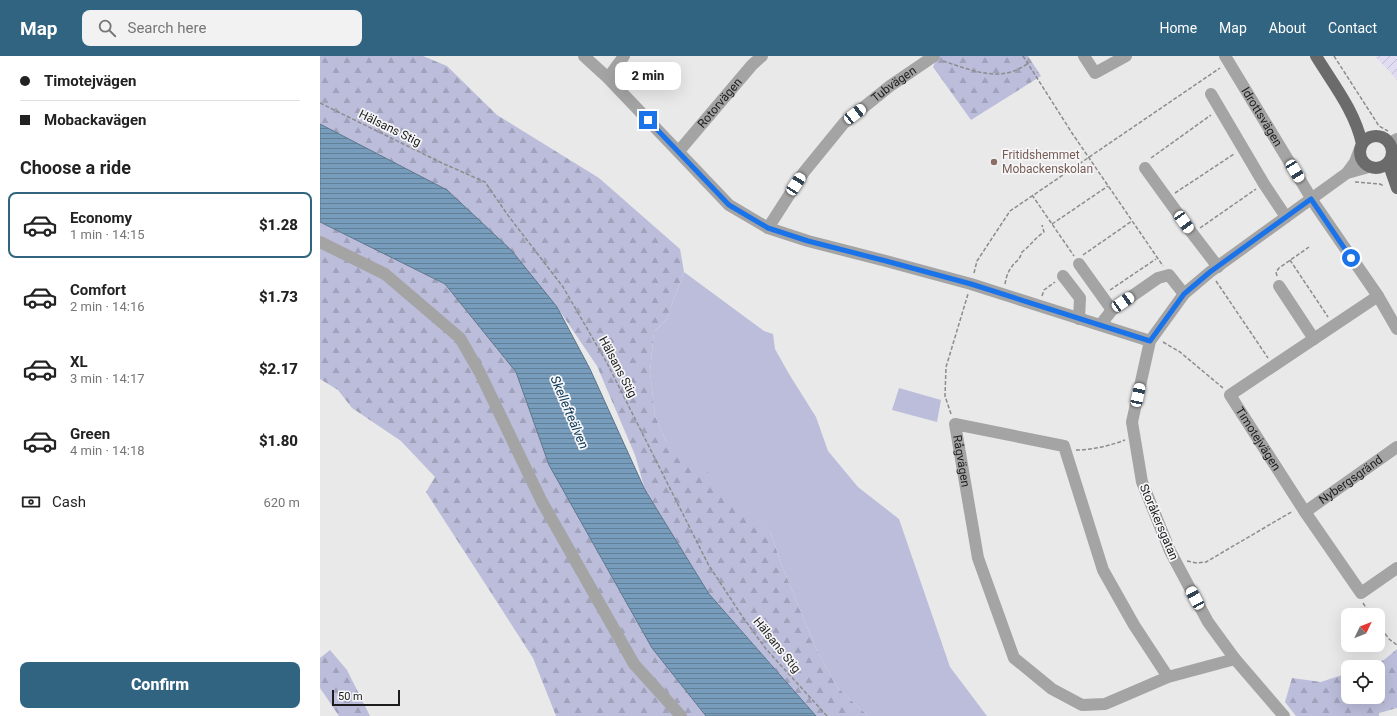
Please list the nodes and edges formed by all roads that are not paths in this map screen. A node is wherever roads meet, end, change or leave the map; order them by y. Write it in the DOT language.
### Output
graph roads {
  1 [pos="584,56"];
  2 [pos="624,56"];
  3 [pos="762,56"];
  4 [pos="1084,56"];
  5 [pos="1126,56"];
  6 [pos="1316,56"];
  7 [pos="938,58"];
  8 [pos="1226,59"];
  9 [pos="608,78"];
  10 [pos="1211,94"];
  11 [pos="1354,118"];
  12 [pos="1376,136"];
  13 [pos="1392,138"];
  14 [pos="1361,146"];
  15 [pos="679,152"];
  16 [pos="1390,158"];
  17 [pos="1371,167"];
  18 [pos="1145,168"];
  19 [pos="1350,178"];
  20 [pos="1397,187"];
  21 [pos="1311,199"];
  22 [pos="1286,217"];
  23 [pos="768,228"];
  24 [pos="320,242"];
  25 [pos="1078,262"];
  26 [pos="1214,269"];
  27 [pos="1064,276"];
  28 [pos="1279,286"];
  29 [pos="1184,294"];
  30 [pos="1378,296"];
  31 [pos="1112,310"];
  32 [pos="1079,319"];
  33 [pos="1101,324"];
  34 [pos="1397,329"];
  35 [pos="1151,338"];
  36 [pos="1314,339"];
  37 [pos="1397,447"];
  38 [pos="1303,509"];
  39 [pos="1397,568"];
  40 [pos="1235,659"];
  41 [pos="1168,677"];
  42 [pos="681,716"];
  43 [pos="1284,716"];
  1 -- 9 [label="street"];
  2 -- 9 [label="street"];
  3 -- 15 [label="street, Rotorvägen"];
  4 -- 5 [label="street"];
  6 -- 11 [label="main road"];
  7 -- 23 [label="street, Tubvägen"];
  8 -- 21 [label="street, Idrottsvägen"];
  9 -- 15 [label="street"];
  10 -- 22 [label="street"];
  11 -- 12 [label="main road"];
  11 -- 14 [label="main road"];
  12 -- 13 [label="main road"];
  12 -- 14 [label="main road"];
  13 -- 16 [label="main road"];
  14 -- 17 [label="main road"];
  14 -- 19 [label="street, Storåkersgatan"];
  15 -- 23 [label="street"];
  16 -- 17 [label="main road"];
  16 -- 20 [label="main road"];
  17 -- 19 [label="street, Storåkersgatan"];
  17 -- 20 [label="main road"];
  18 -- 26 [label="street"];
  19 -- 21 [label="street, Storåkersgatan"];
  21 -- 22 [label="street, Storåkersgatan"];
  21 -- 30 [label="street"];
  22 -- 26 [label="street, Storåkersgatan"];
  23 -- 32 [label="street"];
  24 -- 42 [label="street"];
  25 -- 31 [label="street"];
  26 -- 29 [label="street, Storåkersgatan"];
  27 -- 32 [label="street"];
  28 -- 36 [label="street"];
  29 -- 31 [label="street"];
  29 -- 35 [label="street, Storåkersgatan"];
  30 -- 34 [label="street"];
  30 -- 36 [label="street, Timotejvägen"];
  31 -- 33 [label="street"];
  32 -- 33 [label="street"];
  33 -- 35 [label="street"];
  35 -- 40 [label="street, Storåkersgatan"];
  36 -- 38 [label="street, Timotejvägen"];
  37 -- 38 [label="street, Nybergsgränd"];
  38 -- 39 [label="street, Timotejvägen"];
  40 -- 41 [label="street, Rågvägen"];
  40 -- 43 [label="street, Storåkersgatan"];
  41 -- 41 [label="street, Rågvägen"];
}
